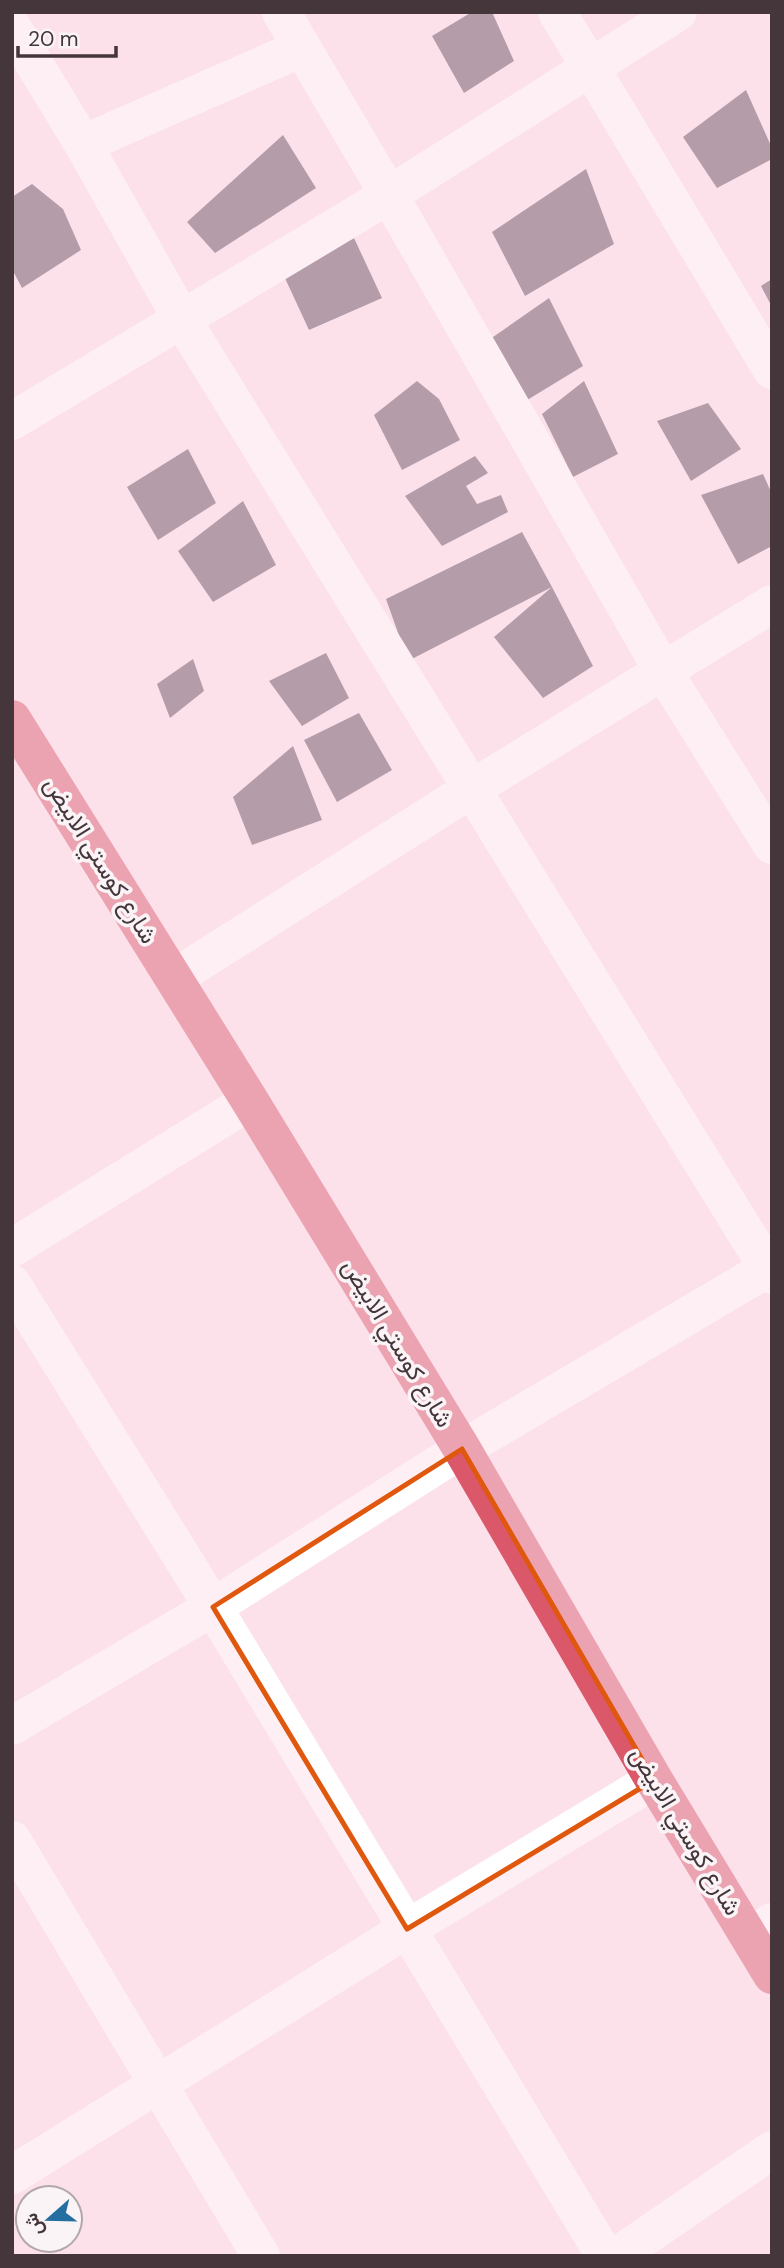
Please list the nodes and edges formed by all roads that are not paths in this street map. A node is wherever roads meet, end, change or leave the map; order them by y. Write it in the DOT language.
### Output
graph roads {
  1 [pos="281,12"];
  2 [pos="556,12"];
  3 [pos="678,12"];
  4 [pos="12,27"];
  5 [pos="302,48"];
  6 [pos="589,67"];
  7 [pos="83,144"];
  8 [pos="389,195"];
  9 [pos="181,317"];
  10 [pos="772,370"];
  11 [pos="12,421"];
  12 [pos="772,604"];
  13 [pos="663,671"];
  14 [pos="12,719"];
  15 [pos="23,759"];
  16 [pos="473,788"];
  17 [pos="772,845"];
  18 [pos="174,978"];
  19 [pos="250,1101"];
  20 [pos="12,1248"];
  21 [pos="771,1270"];
  22 [pos="12,1284"];
  23 [pos="463,1449"];
  24 [pos="213,1607"];
  25 [pos="12,1726"];
  26 [pos="654,1780"];
  27 [pos="12,1840"];
  28 [pos="407,1929"];
  29 [pos="761,1929"];
  30 [pos="772,1975"];
  31 [pos="158,2084"];
  32 [pos="772,2150"];
  33 [pos="12,2175"];
  34 [pos="261,2256"];
  35 [pos="605,2256"];
  36 [pos="617,2256"];
  1 -- 5 [label="street"];
  2 -- 6 [label="street"];
  3 -- 6 [label="street"];
  4 -- 7 [label="street"];
  5 -- 7 [label="street"];
  5 -- 8 [label="street"];
  6 -- 8 [label="street"];
  6 -- 10 [label="street"];
  7 -- 9 [label="street"];
  8 -- 9 [label="street"];
  8 -- 13 [label="street"];
  9 -- 11 [label="street"];
  9 -- 16 [label="street"];
  12 -- 13 [label="street"];
  13 -- 16 [label="street"];
  13 -- 17 [label="street"];
  14 -- 15 [label="highway, شارع كوستي الابيض"];
  15 -- 18 [label="highway, شارع كوستي الابيض"];
  16 -- 18 [label="street"];
  16 -- 21 [label="street"];
  18 -- 19 [label="highway, شارع كوستي الابيض"];
  19 -- 20 [label="street"];
  19 -- 23 [label="highway, شارع كوستي الابيض"];
  21 -- 23 [label="street"];
  22 -- 24 [label="street"];
  23 -- 24 [label="street"];
  23 -- 26 [label="highway, شارع كوستي الابيض"];
  24 -- 25 [label="street"];
  24 -- 28 [label="street"];
  26 -- 28 [label="street"];
  26 -- 29 [label="highway, شارع كوستي الابيض"];
  27 -- 31 [label="street"];
  28 -- 31 [label="street"];
  28 -- 35 [label="street"];
  29 -- 30 [label="highway, شارع كوستي الابيض"];
  31 -- 33 [label="street"];
  31 -- 34 [label="street"];
  32 -- 36 [label="street"];
}
